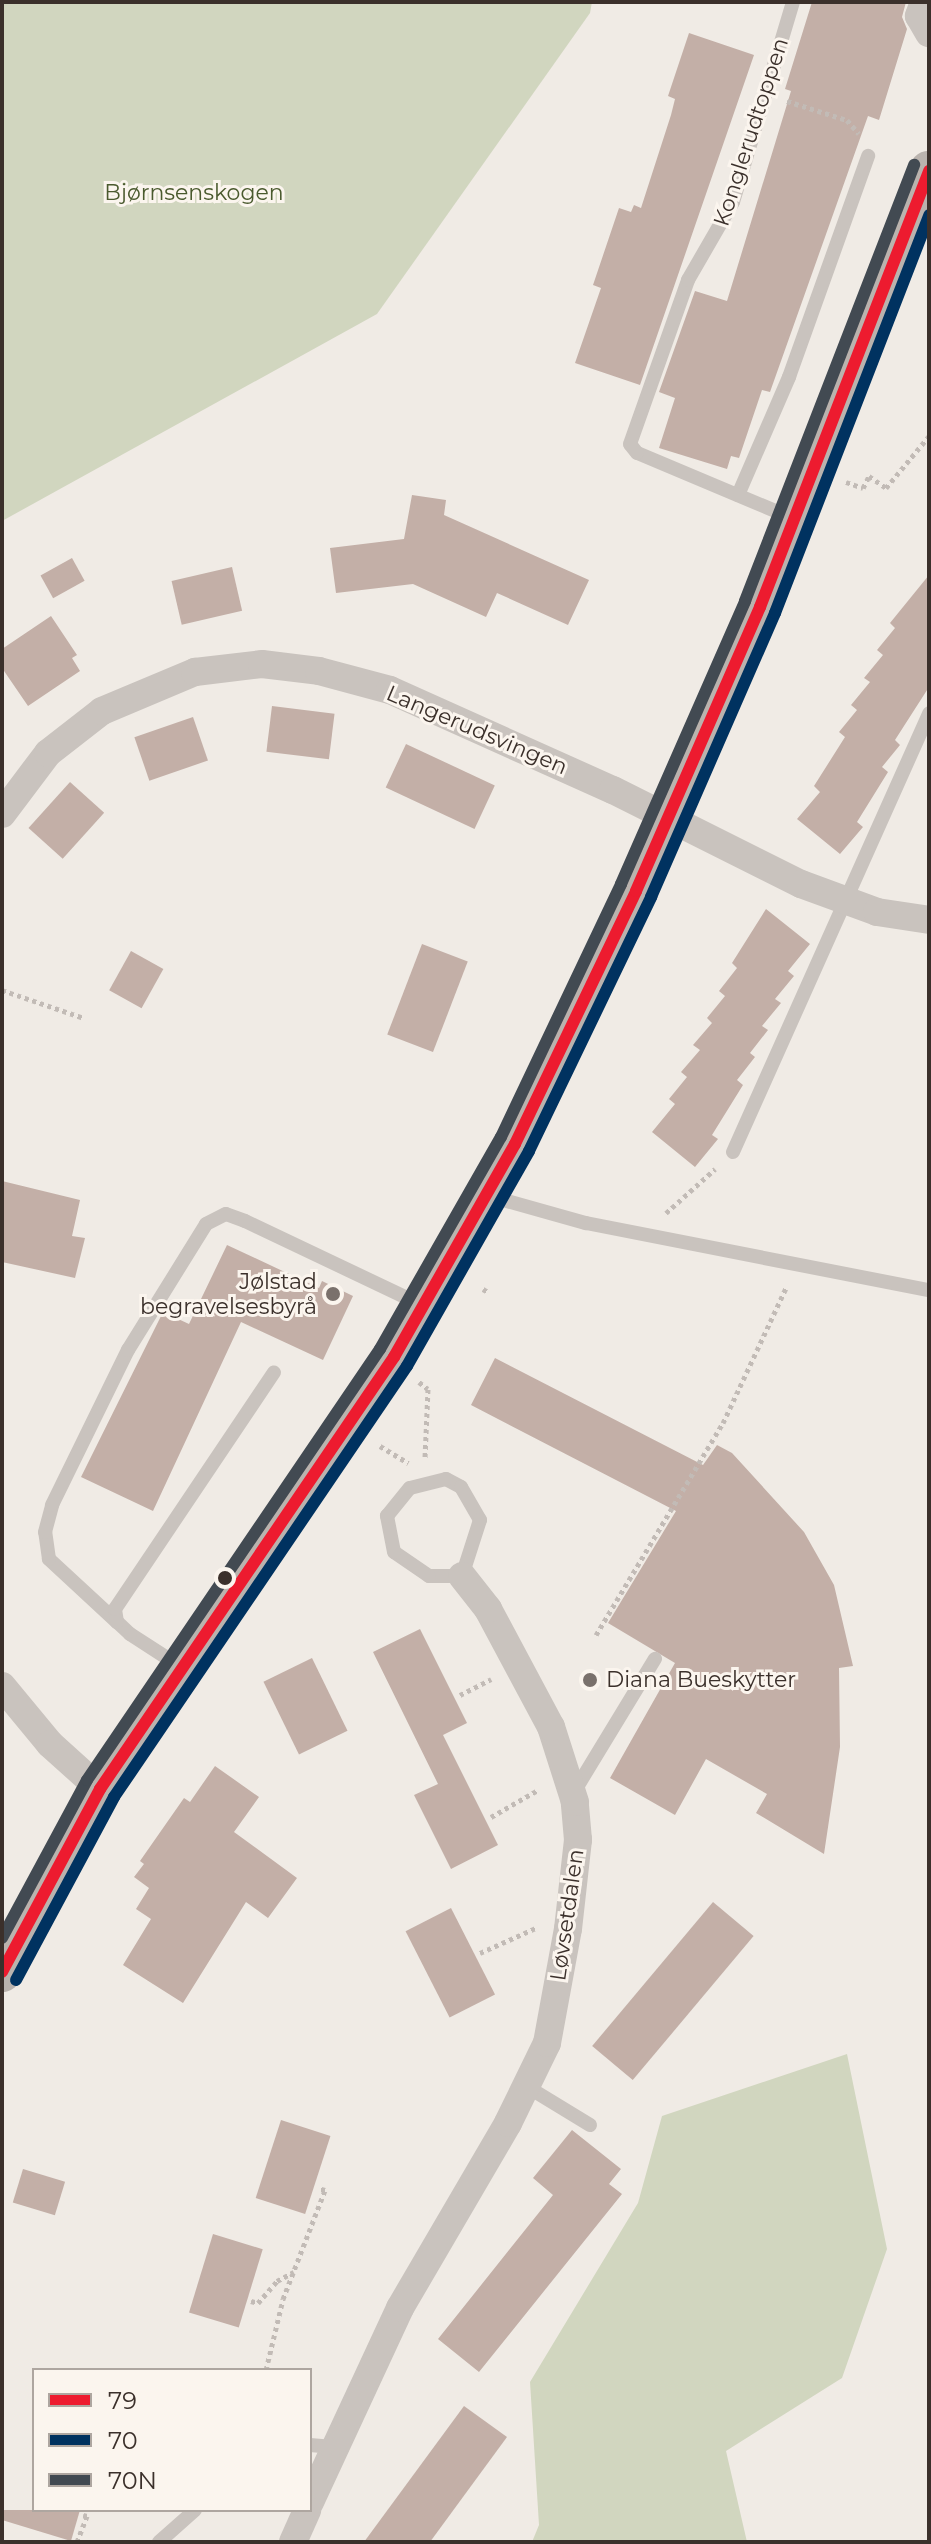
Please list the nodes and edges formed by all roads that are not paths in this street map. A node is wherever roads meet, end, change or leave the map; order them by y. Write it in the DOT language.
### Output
graph roads {
  1 [pos="793,2"];
  2 [pos="924,2"];
  3 [pos="929,33"];
  4 [pos="868,156"];
  5 [pos="929,171"];
  6 [pos="738,495"];
  7 [pos="796,520"];
  8 [pos="929,713"];
  9 [pos="2,814"];
  10 [pos="669,817"];
  11 [pos="844,900"];
  12 [pos="929,920"];
  13 [pos="733,1152"];
  14 [pos="488,1196"];
  15 [pos="929,1290"];
  16 [pos="425,1307"];
  17 [pos="274,1372"];
  18 [pos="462,1576"];
  19 [pos="117,1622"];
  20 [pos="655,1659"];
  21 [pos="182,1667"];
  22 [pos="2,1686"];
  23 [pos="100,1789"];
  24 [pos="572,1794"];
  25 [pos="2,1972"];
  26 [pos="526,2086"];
  27 [pos="590,2125"];
  28 [pos="322,2446"];
  29 [pos="312,2493"];
  30 [pos="193,2512"];
  31 [pos="306,2512"];
  32 [pos="159,2542"];
  33 [pos="293,2542"];
  1 -- 6 [label="lane, Konglerudtoppen"];
  2 -- 3 [label="street"];
  4 -- 6 [label="lane"];
  5 -- 7 [label="main road"];
  6 -- 7 [label="lane, Konglerudtoppen"];
  7 -- 10 [label="main road"];
  8 -- 11 [label="lane"];
  9 -- 10 [label="street, Langerudsvingen"];
  10 -- 11 [label="street, Langerudsvingen"];
  10 -- 14 [label="main road"];
  11 -- 12 [label="street, Langerudsvingen"];
  11 -- 13 [label="lane"];
  14 -- 15 [label="lane"];
  14 -- 16 [label="main road"];
  16 -- 19 [label="lane"];
  16 -- 21 [label="main road"];
  17 -- 19 [label="lane"];
  18 -- 18 [label="lane"];
  18 -- 24 [label="street, Løvsetdalen"];
  19 -- 21 [label="lane"];
  20 -- 24 [label="lane"];
  21 -- 23 [label="main road"];
  22 -- 23 [label="street"];
  23 -- 25 [label="main road"];
  24 -- 26 [label="street, Løvsetdalen"];
  26 -- 27 [label="lane"];
  26 -- 28 [label="street, Løvsetdalen"];
  28 -- 29 [label="street, Løvsetdalen"];
  30 -- 32 [label="lane"];
  31 -- 33 [label="street"];
}
